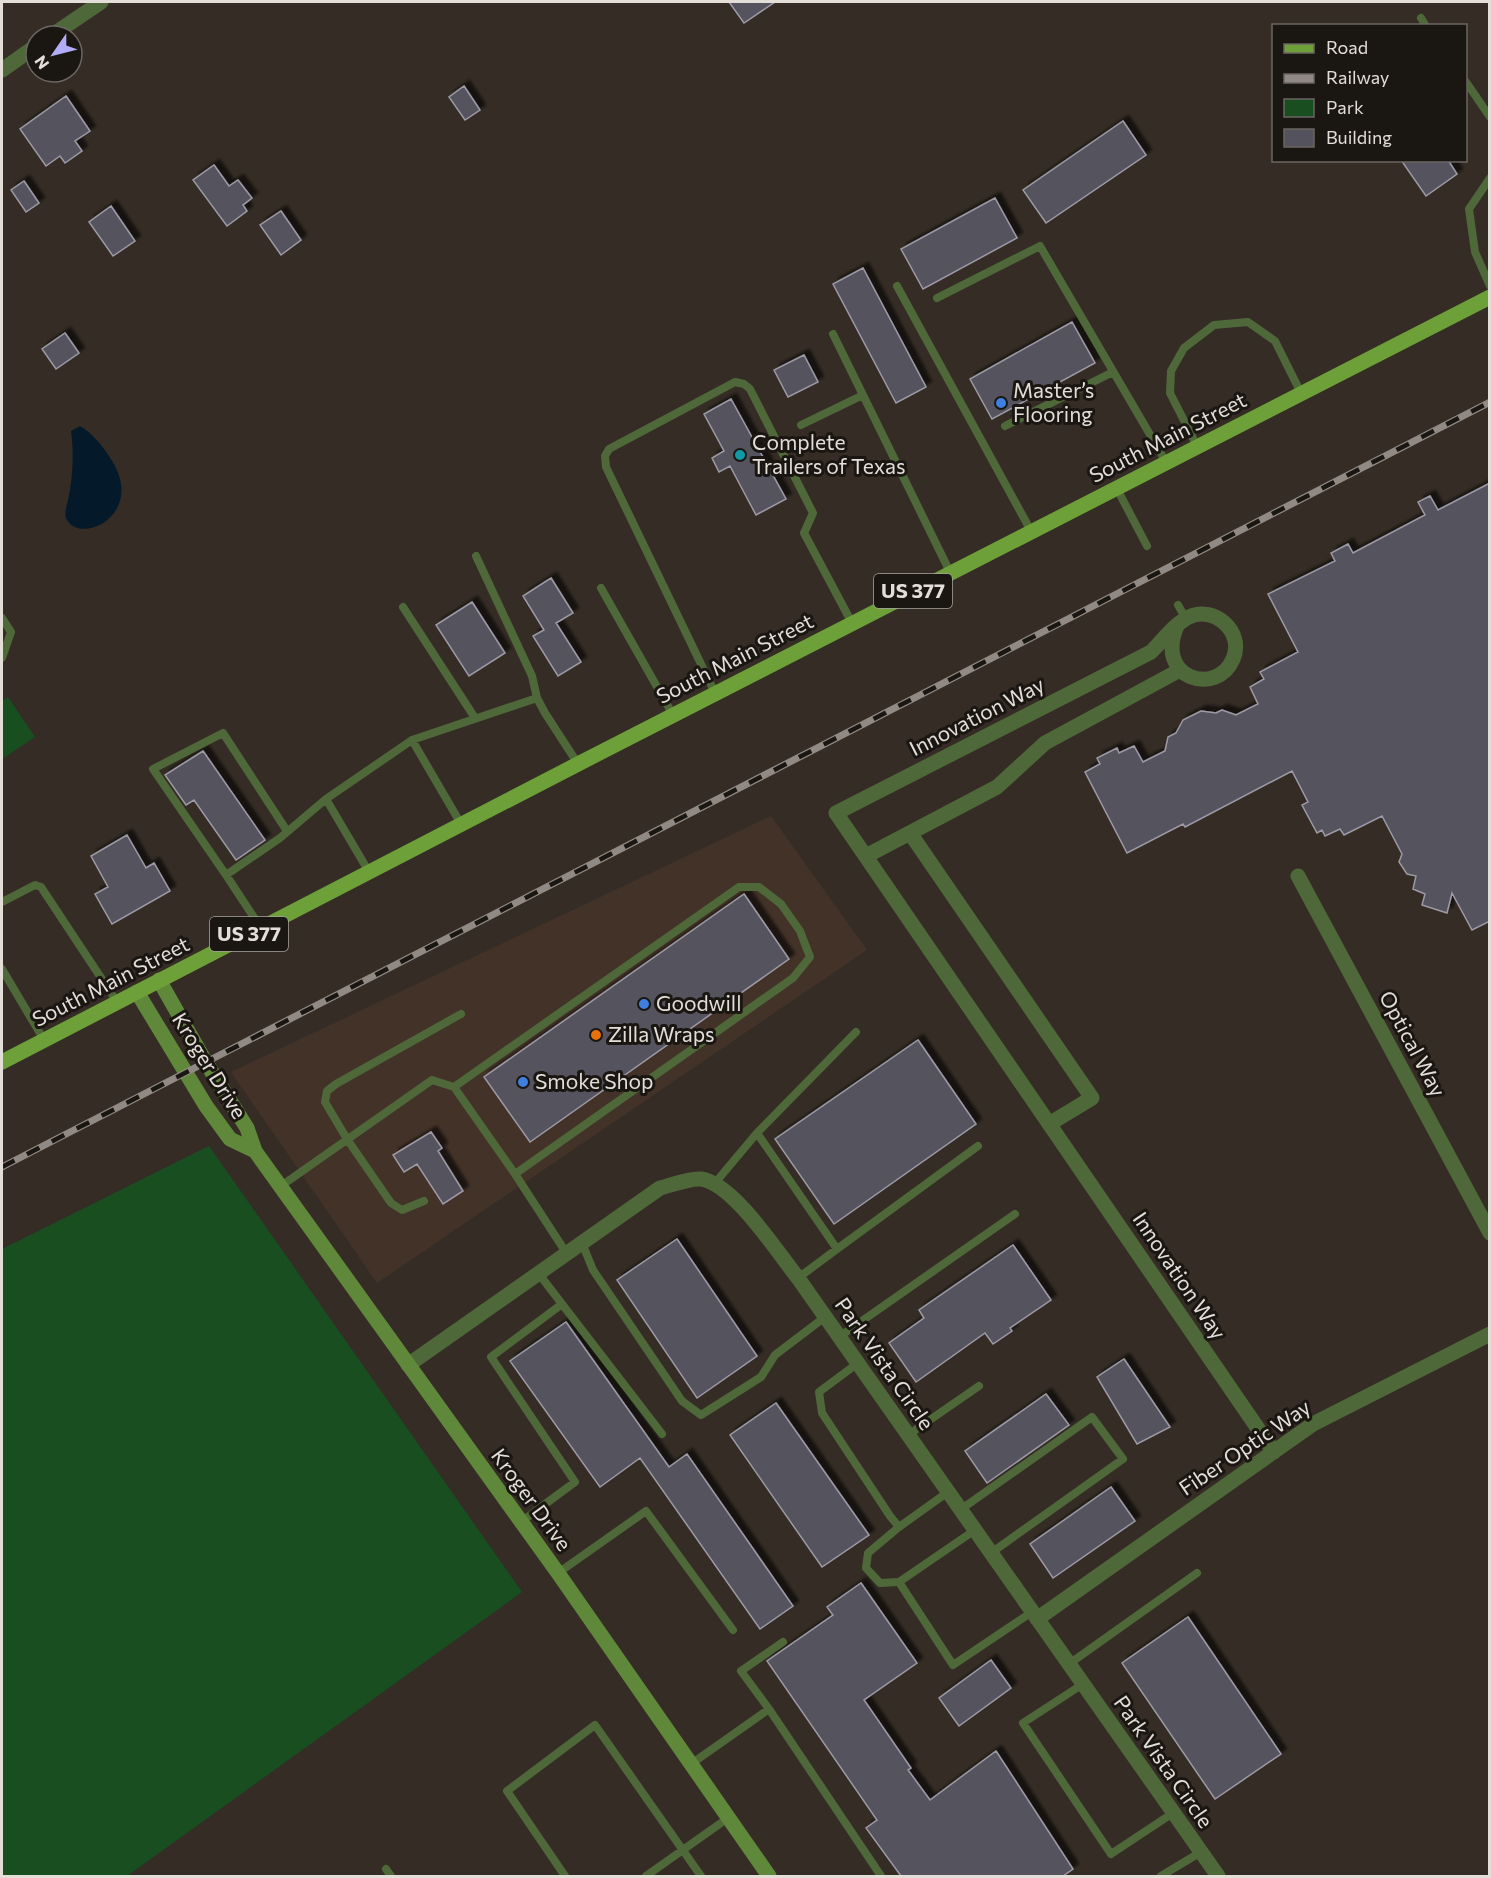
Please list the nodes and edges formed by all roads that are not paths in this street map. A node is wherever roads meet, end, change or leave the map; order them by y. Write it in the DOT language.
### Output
graph roads {
  1 [pos="101,2"];
  2 [pos="69,24"];
  3 [pos="24,54"];
  4 [pos="2,70"];
  5 [pos="1467,83"];
  6 [pos="1490,117"];
  7 [pos="1490,178"];
  8 [pos="1490,285"];
  9 [pos="897,286"];
  10 [pos="1490,297"];
  11 [pos="937,298"];
  12 [pos="833,334"];
  13 [pos="1113,372"];
  14 [pos="1301,393"];
  15 [pos="863,395"];
  16 [pos="801,425"];
  17 [pos="1005,426"];
  18 [pos="1197,446"];
  19 [pos="1166,462"];
  20 [pos="1116,488"];
  21 [pos="1030,531"];
  22 [pos="1147,546"];
  23 [pos="476,556"];
  24 [pos="951,572"];
  25 [pos="601,588"];
  26 [pos="403,607"];
  27 [pos="1180,617"];
  28 [pos="2,618"];
  29 [pos="852,623"];
  30 [pos="2,658"];
  31 [pos="1180,670"];
  32 [pos="715,693"];
  33 [pos="537,698"];
  34 [pos="673,715"];
  35 [pos="475,718"];
  36 [pos="412,740"];
  37 [pos="578,764"];
  38 [pos="326,799"];
  39 [pos="461,824"];
  40 [pos="287,831"];
  41 [pos="910,833"];
  42 [pos="866,856"];
  43 [pos="369,872"];
  44 [pos="226,875"];
  45 [pos="1298,876"];
  46 [pos="2,902"];
  47 [pos="261,928"];
  48 [pos="2,969"];
  49 [pos="159,980"];
  50 [pos="137,992"];
  51 [pos="117,1002"];
  52 [pos="461,1014"];
  53 [pos="856,1032"];
  54 [pos="44,1040"];
  55 [pos="2,1062"];
  56 [pos="454,1087"];
  57 [pos="1049,1124"];
  58 [pos="757,1133"];
  59 [pos="347,1139"];
  60 [pos="978,1146"];
  61 [pos="255,1150"];
  62 [pos="515,1174"];
  63 [pos="715,1183"];
  64 [pos="281,1186"];
  65 [pos="424,1201"];
  66 [pos="1016,1214"];
  67 [pos="1490,1233"];
  68 [pos="582,1243"];
  69 [pos="837,1249"];
  70 [pos="567,1254"];
  71 [pos="539,1274"];
  72 [pos="798,1278"];
  73 [pos="562,1304"];
  74 [pos="825,1317"];
  75 [pos="1490,1334"];
  76 [pos="839,1336"];
  77 [pos="858,1363"];
  78 [pos="408,1365"];
  79 [pos="979,1386"];
  80 [pos="662,1434"];
  81 [pos="908,1436"];
  82 [pos="1274,1452"];
  83 [pos="948,1492"];
  84 [pos="960,1510"];
  85 [pos="521,1522"];
  86 [pos="899,1527"];
  87 [pos="975,1530"];
  88 [pos="990,1552"];
  89 [pos="558,1573"];
  90 [pos="1197,1573"];
  91 [pos="899,1582"];
  92 [pos="1035,1616"];
  93 [pos="733,1630"];
  94 [pos="783,1642"];
  95 [pos="1069,1664"];
  96 [pos="1083,1684"];
  97 [pos="769,1709"];
  98 [pos="690,1764"];
  99 [pos="1173,1813"];
  100 [pos="728,1818"];
  101 [pos="683,1851"];
  102 [pos="1201,1852"];
  103 [pos="565,1876"];
  104 [pos="646,1876"];
  105 [pos="701,1876"];
  106 [pos="769,1876"];
  107 [pos="881,1876"];
  108 [pos="1161,1876"];
  109 [pos="1218,1876"];
  1 -- 2 [label="street"];
  3 -- 4 [label="street"];
  5 -- 6 [label="lane"];
  7 -- 8 [label="lane"];
  9 -- 21 [label="lane"];
  10 -- 14 [label="main road, South Main Street / US 377"];
  11 -- 13 [label="lane"];
  12 -- 15 [label="lane"];
  13 -- 17 [label="lane"];
  13 -- 19 [label="lane"];
  14 -- 18 [label="main road, South Main Street / US 377"];
  14 -- 18 [label="lane"];
  15 -- 16 [label="lane"];
  15 -- 24 [label="lane"];
  18 -- 19 [label="main road, South Main Street / US 377"];
  19 -- 20 [label="main road, South Main Street / US 377"];
  20 -- 21 [label="main road, South Main Street / US 377"];
  20 -- 22 [label="lane"];
  21 -- 24 [label="main road, South Main Street / US 377"];
  23 -- 33 [label="lane"];
  24 -- 29 [label="main road, South Main Street / US 377"];
  25 -- 34 [label="lane"];
  26 -- 35 [label="lane"];
  27 -- 31 [label="street"];
  27 -- 31 [label="street"];
  27 -- 42 [label="street, Innovation Way"];
  28 -- 30 [label="lane"];
  29 -- 32 [label="main road, South Main Street / US 377"];
  29 -- 32 [label="lane"];
  31 -- 41 [label="street"];
  32 -- 34 [label="main road, South Main Street / US 377"];
  33 -- 35 [label="lane"];
  33 -- 37 [label="lane"];
  34 -- 37 [label="main road, South Main Street / US 377"];
  35 -- 36 [label="lane"];
  36 -- 38 [label="lane"];
  36 -- 39 [label="lane"];
  37 -- 39 [label="main road, South Main Street / US 377"];
  38 -- 40 [label="lane"];
  38 -- 43 [label="lane"];
  39 -- 43 [label="main road, South Main Street / US 377"];
  40 -- 44 [label="lane"];
  40 -- 44 [label="lane"];
  41 -- 42 [label="street"];
  41 -- 57 [label="street"];
  42 -- 57 [label="street, Innovation Way"];
  43 -- 47 [label="main road, South Main Street / US 377"];
  44 -- 47 [label="lane"];
  45 -- 67 [label="street, Optical Way"];
  46 -- 51 [label="lane"];
  47 -- 49 [label="main road, South Main Street / US 377"];
  48 -- 54 [label="lane"];
  49 -- 50 [label="main road, South Main Street / US 377"];
  49 -- 61 [label="main road, Kroger Drive"];
  50 -- 51 [label="main road, South Main Street / US 377"];
  50 -- 61 [label="main road, Kroger Drive"];
  51 -- 54 [label="main road, South Main Street / US 377"];
  52 -- 59 [label="lane"];
  53 -- 58 [label="lane"];
  54 -- 55 [label="main road, South Main Street / US 377"];
  56 -- 59 [label="lane"];
  56 -- 62 [label="lane"];
  56 -- 62 [label="lane"];
  57 -- 82 [label="street, Innovation Way"];
  58 -- 63 [label="lane"];
  58 -- 69 [label="lane"];
  59 -- 64 [label="lane"];
  59 -- 65 [label="lane"];
  60 -- 69 [label="lane"];
  61 -- 64 [label="main road, Kroger Drive"];
  62 -- 70 [label="lane"];
  63 -- 68 [label="street"];
  63 -- 72 [label="street, Park Vista Circle"];
  64 -- 78 [label="main road, Kroger Drive"];
  66 -- 76 [label="lane"];
  68 -- 70 [label="street"];
  68 -- 74 [label="lane"];
  69 -- 72 [label="lane"];
  70 -- 71 [label="street"];
  71 -- 73 [label="lane"];
  71 -- 78 [label="street"];
  72 -- 74 [label="street, Park Vista Circle"];
  73 -- 80 [label="lane"];
  73 -- 85 [label="lane"];
  74 -- 76 [label="street, Park Vista Circle"];
  75 -- 82 [label="street, Fiber Optic Way"];
  76 -- 77 [label="street, Park Vista Circle"];
  77 -- 81 [label="street, Park Vista Circle"];
  77 -- 86 [label="lane"];
  78 -- 85 [label="main road, Kroger Drive"];
  79 -- 81 [label="lane"];
  81 -- 83 [label="street, Park Vista Circle"];
  82 -- 92 [label="street, Fiber Optic Way"];
  83 -- 84 [label="street, Park Vista Circle"];
  83 -- 86 [label="lane"];
  84 -- 87 [label="street, Park Vista Circle"];
  84 -- 88 [label="lane"];
  85 -- 89 [label="main road, Kroger Drive"];
  86 -- 91 [label="lane"];
  87 -- 88 [label="street, Park Vista Circle"];
  87 -- 91 [label="lane"];
  88 -- 92 [label="street, Park Vista Circle"];
  89 -- 93 [label="lane"];
  89 -- 98 [label="main road, Kroger Drive"];
  90 -- 95 [label="lane"];
  91 -- 92 [label="lane"];
  92 -- 95 [label="street, Park Vista Circle"];
  94 -- 97 [label="lane"];
  95 -- 96 [label="street, Park Vista Circle"];
  96 -- 99 [label="street, Park Vista Circle"];
  96 -- 99 [label="lane"];
  97 -- 98 [label="lane"];
  97 -- 107 [label="lane"];
  98 -- 100 [label="main road, Kroger Drive"];
  99 -- 102 [label="street, Park Vista Circle"];
  100 -- 101 [label="lane"];
  100 -- 106 [label="main road, Kroger Drive"];
  101 -- 103 [label="lane"];
  101 -- 104 [label="lane"];
  101 -- 105 [label="lane"];
  102 -- 108 [label="lane"];
  102 -- 109 [label="street, Park Vista Circle"];
}
